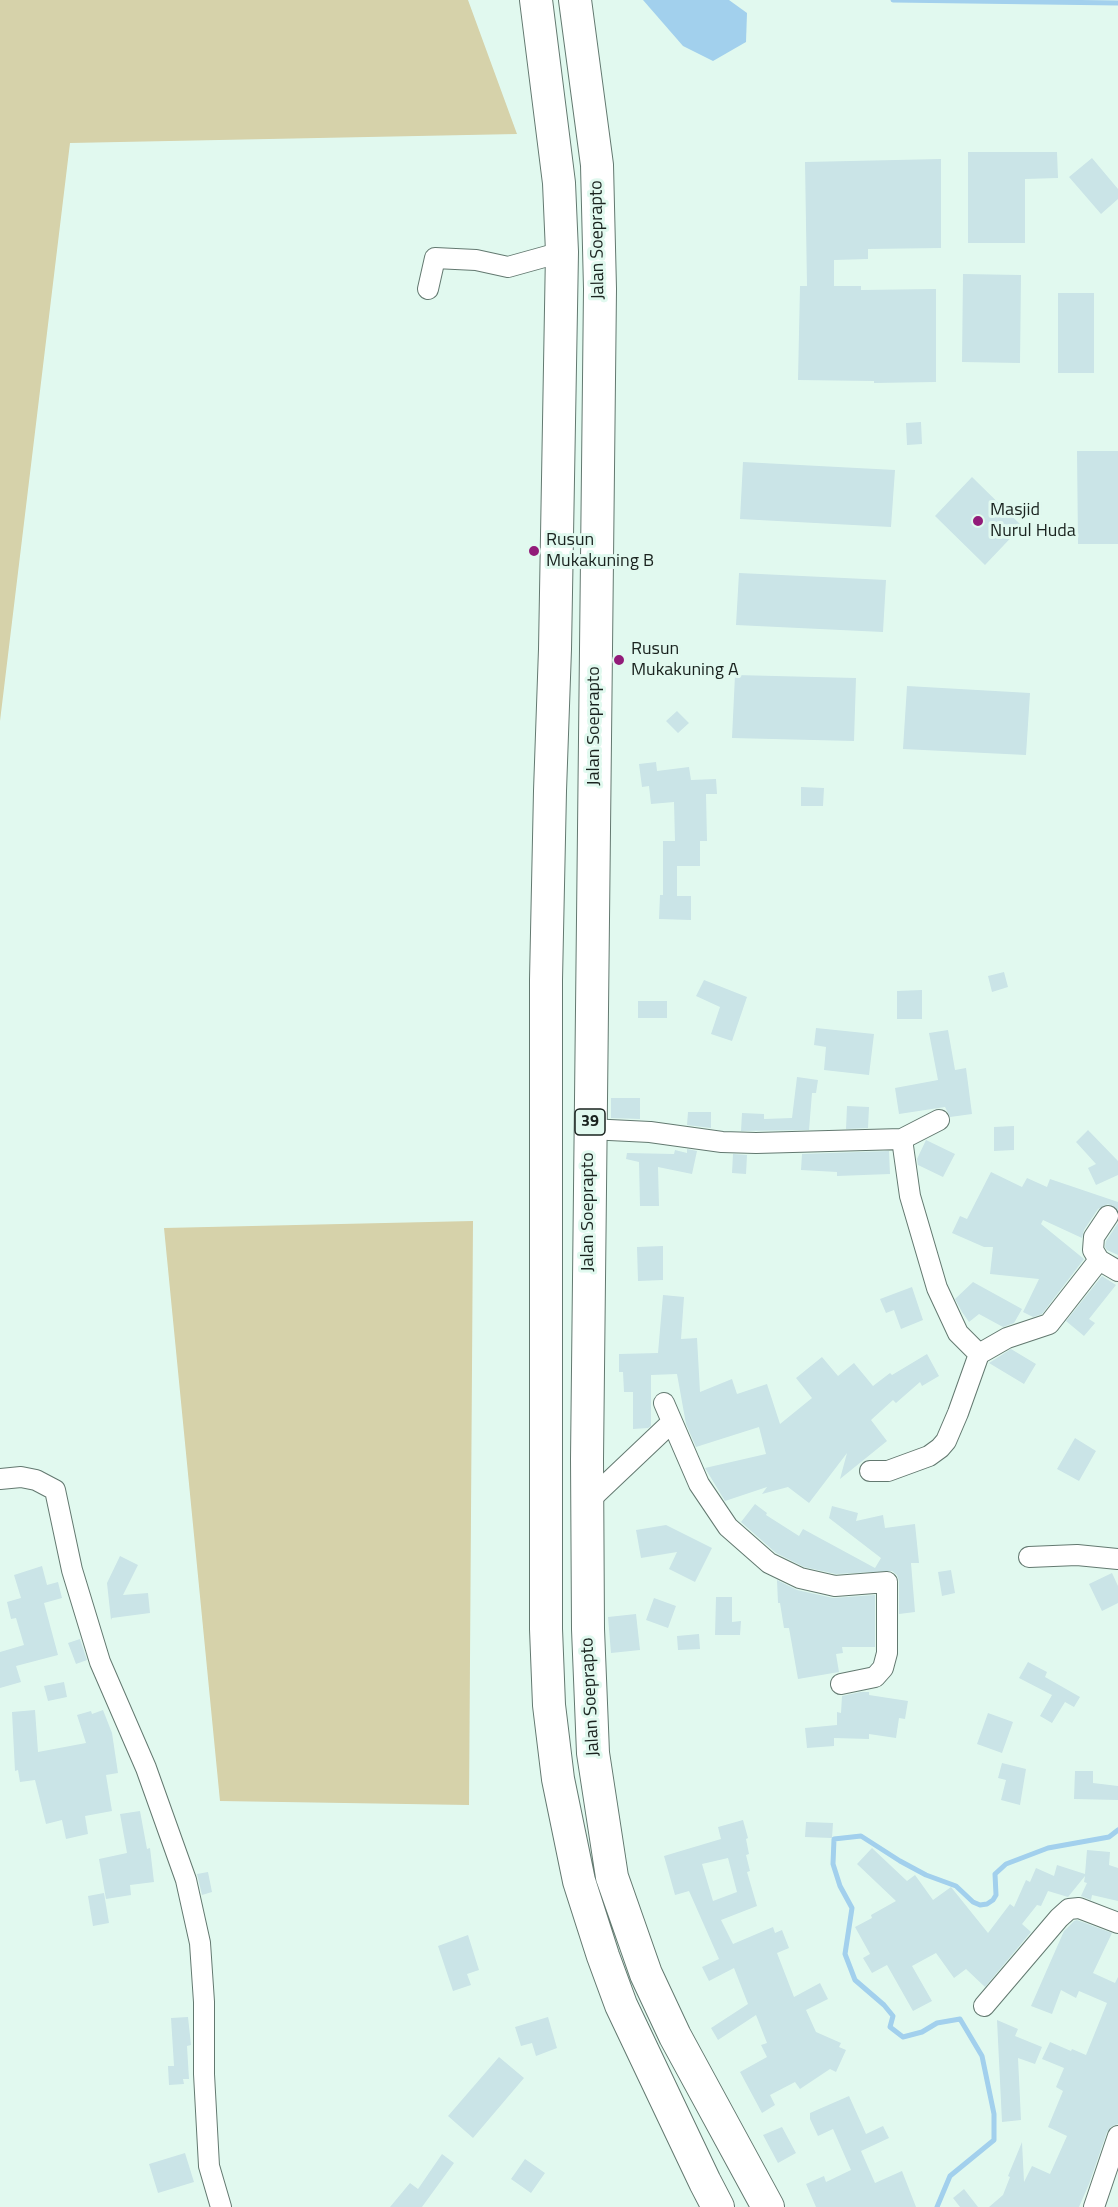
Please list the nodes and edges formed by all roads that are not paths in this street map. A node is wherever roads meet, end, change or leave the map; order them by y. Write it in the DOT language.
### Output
graph roads {
  1 [pos="536,0"];
  2 [pos="575,0"];
  3 [pos="562,252"];
  4 [pos="428,289"];
  5 [pos="939,1120"];
  6 [pos="590,1129"];
  7 [pos="902,1139"];
  8 [pos="1108,1216"];
  9 [pos="1100,1260"];
  10 [pos="1118,1271"];
  11 [pos="979,1354"];
  12 [pos="664,1403"];
  13 [pos="672,1422"];
  14 [pos="870,1471"];
  15 [pos="0,1479"];
  16 [pos="587,1499"];
  17 [pos="1029,1557"];
  18 [pos="1118,1559"];
  19 [pos="841,1684"];
  20 [pos="1118,1923"];
  21 [pos="984,2006"];
  22 [pos="1118,2136"];
  23 [pos="221,2207"];
  24 [pos="718,2207"];
  25 [pos="768,2207"];
  26 [pos="1094,2207"];
  1 -- 3 [label="highway, Jalan Soeprapto"];
  2 -- 6 [label="highway, Jalan Soeprapto / 39"];
  3 -- 4 [label="street"];
  3 -- 24 [label="highway, Jalan Soeprapto"];
  5 -- 7 [label="street"];
  6 -- 7 [label="street"];
  6 -- 16 [label="highway, Jalan Soeprapto / 39"];
  7 -- 11 [label="street"];
  8 -- 9 [label="street"];
  9 -- 10 [label="street"];
  9 -- 11 [label="street"];
  11 -- 14 [label="street"];
  12 -- 13 [label="street"];
  13 -- 16 [label="street"];
  13 -- 19 [label="street"];
  15 -- 23 [label="street"];
  16 -- 25 [label="highway, Jalan Soeprapto / 39"];
  17 -- 18 [label="street"];
  20 -- 21 [label="street"];
  22 -- 26 [label="street"];
}
